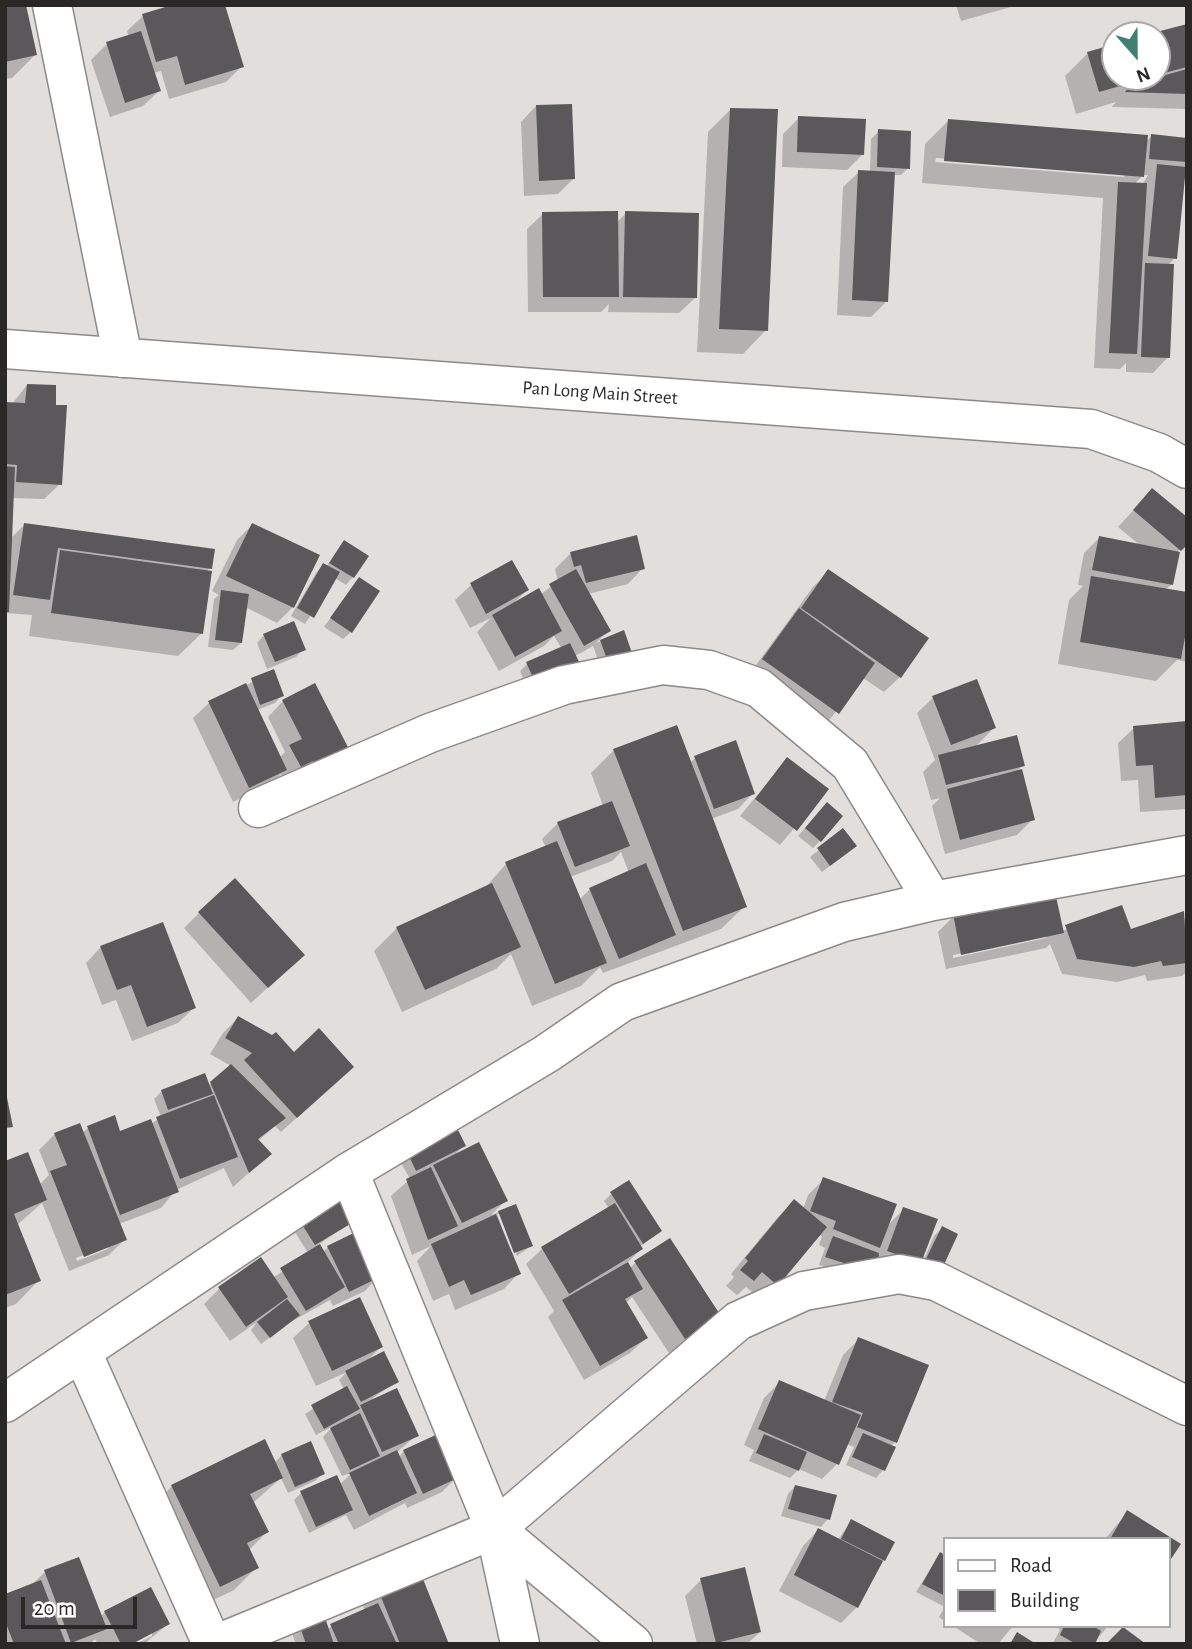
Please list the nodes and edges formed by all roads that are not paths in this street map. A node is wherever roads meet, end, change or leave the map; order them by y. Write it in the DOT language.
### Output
graph roads {
  1 [pos="52,5"];
  2 [pos="5,349"];
  3 [pos="122,358"];
  4 [pos="1187,469"];
  5 [pos="258,808"];
  6 [pos="1187,855"];
  7 [pos="933,901"];
  8 [pos="349,1172"];
  9 [pos="82,1352"];
  10 [pos="5,1403"];
  11 [pos="1187,1406"];
  12 [pos="495,1529"];
  13 [pos="215,1644"];
  14 [pos="520,1644"];
  15 [pos="633,1644"];
  1 -- 3 [label="street"];
  2 -- 3 [label="street, Pan Long Main Street"];
  3 -- 4 [label="street, Pan Long Main Street"];
  5 -- 7 [label="street"];
  6 -- 7 [label="street"];
  7 -- 8 [label="street"];
  8 -- 9 [label="street"];
  8 -- 12 [label="street"];
  9 -- 10 [label="street"];
  9 -- 13 [label="street"];
  11 -- 12 [label="street"];
  12 -- 13 [label="street"];
  12 -- 14 [label="street"];
  12 -- 15 [label="street"];
}
